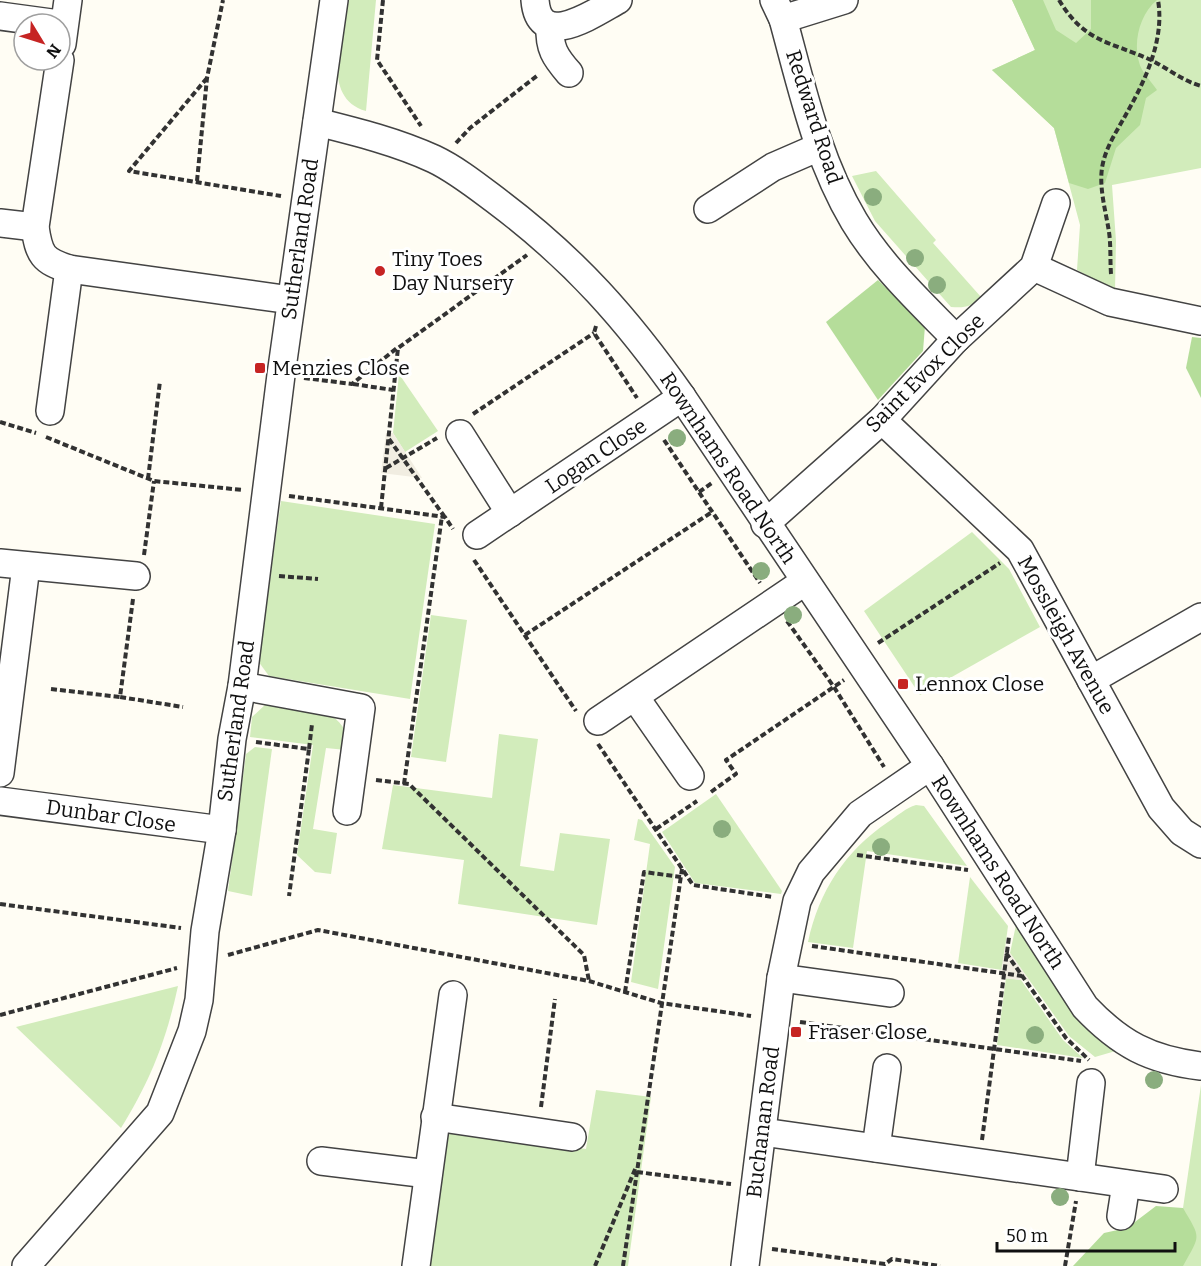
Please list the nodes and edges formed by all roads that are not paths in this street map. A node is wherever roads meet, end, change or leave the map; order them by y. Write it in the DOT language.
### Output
graph roads {
  1 [pos="334,0"];
  2 [pos="535,0"];
  3 [pos="618,0"];
  4 [pos="844,0"];
  5 [pos="778,9"];
  6 [pos="550,26"];
  7 [pos="562,64"];
  8 [pos="58,72"];
  9 [pos="317,122"];
  10 [pos="819,147"];
  11 [pos="1056,203"];
  12 [pos="708,209"];
  13 [pos="0,223"];
  14 [pos="35,228"];
  15 [pos="1034,267"];
  16 [pos="69,269"];
  17 [pos="291,300"];
  18 [pos="1201,321"];
  19 [pos="956,339"];
  20 [pos="682,397"];
  21 [pos="50,411"];
  22 [pos="882,420"];
  23 [pos="457,429"];
  24 [pos="510,513"];
  25 [pos="765,524"];
  26 [pos="468,541"];
  27 [pos="13,564"];
  28 [pos="136,576"];
  29 [pos="804,582"];
  30 [pos="1201,617"];
  31 [pos="1091,680"];
  32 [pos="242,686"];
  33 [pos="635,697"];
  34 [pos="591,726"];
  35 [pos="930,766"];
  36 [pos="0,773"];
  37 [pos="700,789"];
  38 [pos="0,801"];
  39 [pos="347,810"];
  40 [pos="222,830"];
  41 [pos="1201,844"];
  42 [pos="781,978"];
  43 [pos="890,993"];
  44 [pos="453,995"];
  45 [pos="1201,1066"];
  46 [pos="887,1068"];
  47 [pos="1091,1083"];
  48 [pos="435,1117"];
  49 [pos="762,1132"];
  50 [pos="572,1137"];
  51 [pos="876,1148"];
  52 [pos="321,1161"];
  53 [pos="428,1174"];
  54 [pos="1080,1177"];
  55 [pos="1126,1184"];
  56 [pos="1164,1189"];
  57 [pos="1121,1216"];
  58 [pos="746,1256"];
  59 [pos="26,1266"];
  60 [pos="416,1266"];
  1 -- 9 [label="street"];
  2 -- 6 [label="street"];
  3 -- 6 [label="street"];
  4 -- 5 [label="street"];
  5 -- 10 [label="street, Redward Road"];
  6 -- 7 [label="street"];
  8 -- 14 [label="street"];
  9 -- 17 [label="street, Sutherland Road"];
  9 -- 20 [label="street, Rownhams Road North"];
  10 -- 12 [label="street"];
  10 -- 19 [label="street, Redward Road"];
  11 -- 15 [label="street, Saint Evox Close"];
  13 -- 14 [label="street"];
  14 -- 16 [label="street"];
  15 -- 18 [label="street"];
  15 -- 19 [label="street, Saint Evox Close"];
  16 -- 17 [label="street"];
  16 -- 21 [label="street"];
  17 -- 32 [label="street, Sutherland Road"];
  19 -- 22 [label="street, Saint Evox Close"];
  20 -- 24 [label="street, Logan Close"];
  20 -- 25 [label="street, Rownhams Road North"];
  22 -- 25 [label="street, Saint Evox Close"];
  22 -- 31 [label="street, Mossleigh Avenue"];
  23 -- 24 [label="street"];
  24 -- 26 [label="street, Logan Close"];
  25 -- 29 [label="street, Rownhams Road North"];
  27 -- 28 [label="street"];
  27 -- 36 [label="street"];
  29 -- 33 [label="street"];
  29 -- 35 [label="street, Rownhams Road North"];
  30 -- 31 [label="street"];
  31 -- 41 [label="street, Mossleigh Avenue"];
  32 -- 39 [label="street"];
  32 -- 40 [label="street, Sutherland Road"];
  33 -- 34 [label="street"];
  33 -- 37 [label="street"];
  35 -- 42 [label="street, Buchanan Road"];
  35 -- 45 [label="street, Rownhams Road North"];
  38 -- 40 [label="street, Dunbar Close"];
  40 -- 59 [label="street, Sutherland Road"];
  42 -- 43 [label="street"];
  42 -- 49 [label="street, Buchanan Road"];
  44 -- 48 [label="street"];
  46 -- 51 [label="street"];
  47 -- 54 [label="street"];
  48 -- 50 [label="street"];
  48 -- 53 [label="street"];
  49 -- 51 [label="street"];
  49 -- 58 [label="street, Buchanan Road"];
  51 -- 54 [label="street"];
  52 -- 53 [label="street"];
  53 -- 60 [label="street"];
  54 -- 55 [label="street"];
  55 -- 56 [label="street"];
  55 -- 57 [label="street"];
}
